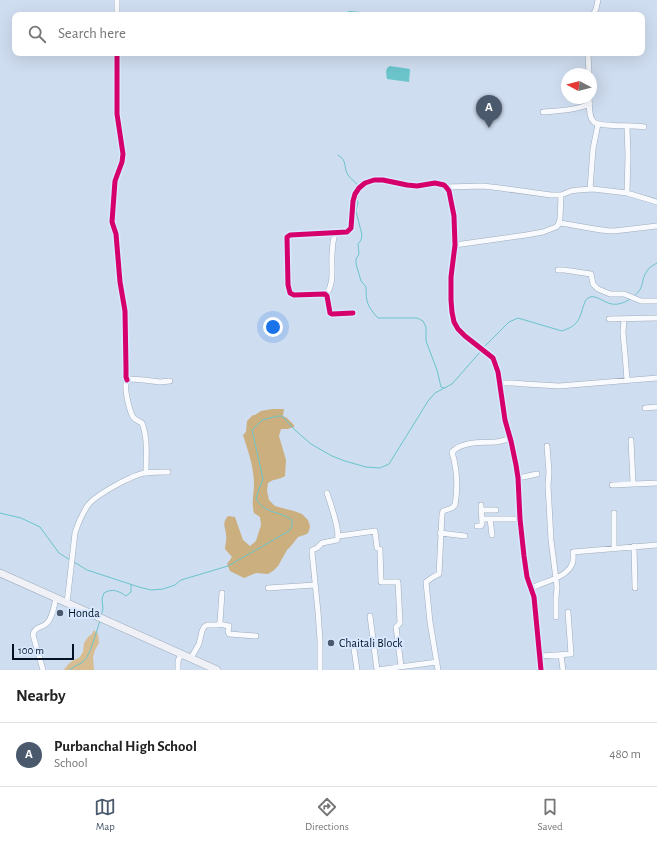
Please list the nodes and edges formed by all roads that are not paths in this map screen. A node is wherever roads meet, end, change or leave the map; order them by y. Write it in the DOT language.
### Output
graph roads {
  1 [pos="118,0"];
  2 [pos="598,0"];
  3 [pos="117,12"];
  4 [pos="594,12"];
  5 [pos="117,56"];
  6 [pos="588,56"];
  7 [pos="589,68"];
  8 [pos="586,104"];
  9 [pos="590,104"];
  10 [pos="543,112"];
  11 [pos="598,124"];
  12 [pos="627,126"];
  13 [pos="644,127"];
  14 [pos="446,187"];
  15 [pos="590,189"];
  16 [pos="626,193"];
  17 [pos="561,195"];
  18 [pos="657,202"];
  19 [pos="559,223"];
  20 [pos="657,226"];
  21 [pos="335,233"];
  22 [pos="455,245"];
  23 [pos="558,270"];
  24 [pos="326,295"];
  25 [pos="657,301"];
  26 [pos="353,313"];
  27 [pos="657,318"];
  28 [pos="609,319"];
  29 [pos="624,319"];
  30 [pos="657,378"];
  31 [pos="127,380"];
  32 [pos="170,380"];
  33 [pos="627,380"];
  34 [pos="500,383"];
  35 [pos="657,407"];
  36 [pos="646,408"];
  37 [pos="510,438"];
  38 [pos="631,440"];
  39 [pos="547,446"];
  40 [pos="168,472"];
  41 [pos="146,473"];
  42 [pos="537,474"];
  43 [pos="518,478"];
  44 [pos="633,483"];
  45 [pos="657,483"];
  46 [pos="612,485"];
  47 [pos="327,493"];
  48 [pos="614,512"];
  49 [pos="482,518"];
  50 [pos="494,519"];
  51 [pos="520,519"];
  52 [pos="477,526"];
  53 [pos="440,533"];
  54 [pos="492,535"];
  55 [pos="339,536"];
  56 [pos="465,536"];
  57 [pos="657,545"];
  58 [pos="634,546"];
  59 [pos="614,548"];
  60 [pos="0,573"];
  61 [pos="556,578"];
  62 [pos="315,585"];
  63 [pos="268,588"];
  64 [pos="532,588"];
  65 [pos="635,588"];
  66 [pos="222,593"];
  67 [pos="56,598"];
  68 [pos="67,603"];
  69 [pos="568,612"];
  70 [pos="370,616"];
  71 [pos="556,617"];
  72 [pos="219,624"];
  73 [pos="256,636"];
  74 [pos="354,649"];
  75 [pos="181,654"];
  76 [pos="561,655"];
  77 [pos="540,656"];
  78 [pos="190,658"];
  79 [pos="437,662"];
  80 [pos="401,666"];
  81 [pos="43,670"];
  82 [pos="178,670"];
  83 [pos="217,670"];
  84 [pos="320,670"];
  85 [pos="357,670"];
  86 [pos="373,670"];
  87 [pos="376,670"];
  88 [pos="438,670"];
  89 [pos="541,670"];
  90 [pos="563,670"];
  1 -- 3 [label="street"];
  2 -- 4 [label="street"];
  5 -- 31 [label="street"];
  6 -- 7 [label="street"];
  8 -- 10 [label="street"];
  9 -- 11 [label="street"];
  11 -- 12 [label="street"];
  11 -- 15 [label="street"];
  12 -- 13 [label="street"];
  12 -- 16 [label="street"];
  14 -- 17 [label="street"];
  14 -- 21 [label="street"];
  14 -- 22 [label="street"];
  15 -- 16 [label="street"];
  15 -- 17 [label="street"];
  16 -- 18 [label="street"];
  17 -- 19 [label="street"];
  19 -- 20 [label="street"];
  19 -- 22 [label="street"];
  21 -- 24 [label="street"];
  21 -- 24 [label="street"];
  22 -- 34 [label="street"];
  23 -- 25 [label="street"];
  24 -- 26 [label="street"];
  27 -- 29 [label="street"];
  28 -- 29 [label="street"];
  29 -- 33 [label="street"];
  30 -- 33 [label="street"];
  31 -- 32 [label="street"];
  31 -- 41 [label="street"];
  33 -- 34 [label="street"];
  34 -- 37 [label="street"];
  35 -- 36 [label="street"];
  37 -- 43 [label="street"];
  37 -- 53 [label="street"];
  38 -- 44 [label="street"];
  39 -- 61 [label="street"];
  40 -- 41 [label="street"];
  41 -- 68 [label="street"];
  42 -- 43 [label="street"];
  43 -- 51 [label="street"];
  44 -- 45 [label="street"];
  44 -- 46 [label="street"];
  47 -- 55 [label="street"];
  48 -- 59 [label="street"];
  49 -- 50 [label="street"];
  49 -- 50 [label="street"];
  49 -- 52 [label="street"];
  50 -- 51 [label="street"];
  50 -- 54 [label="street"];
  51 -- 64 [label="street"];
  53 -- 56 [label="street"];
  53 -- 79 [label="street"];
  55 -- 62 [label="street"];
  55 -- 80 [label="street"];
  57 -- 58 [label="street"];
  58 -- 59 [label="street"];
  58 -- 65 [label="street"];
  59 -- 61 [label="street"];
  60 -- 67 [label="street"];
  61 -- 64 [label="street"];
  61 -- 71 [label="street"];
  62 -- 63 [label="street"];
  62 -- 84 [label="street"];
  64 -- 77 [label="street"];
  66 -- 72 [label="street"];
  67 -- 68 [label="street"];
  67 -- 81 [label="street"];
  68 -- 75 [label="street"];
  69 -- 76 [label="street"];
  70 -- 87 [label="street"];
  72 -- 73 [label="street"];
  72 -- 78 [label="street"];
  74 -- 85 [label="street"];
  75 -- 78 [label="street"];
  75 -- 82 [label="street"];
  76 -- 77 [label="street"];
  76 -- 90 [label="street"];
  77 -- 89 [label="street"];
  78 -- 83 [label="street"];
  79 -- 80 [label="street"];
  79 -- 88 [label="street"];
  80 -- 87 [label="street"];
  86 -- 87 [label="street"];
}
